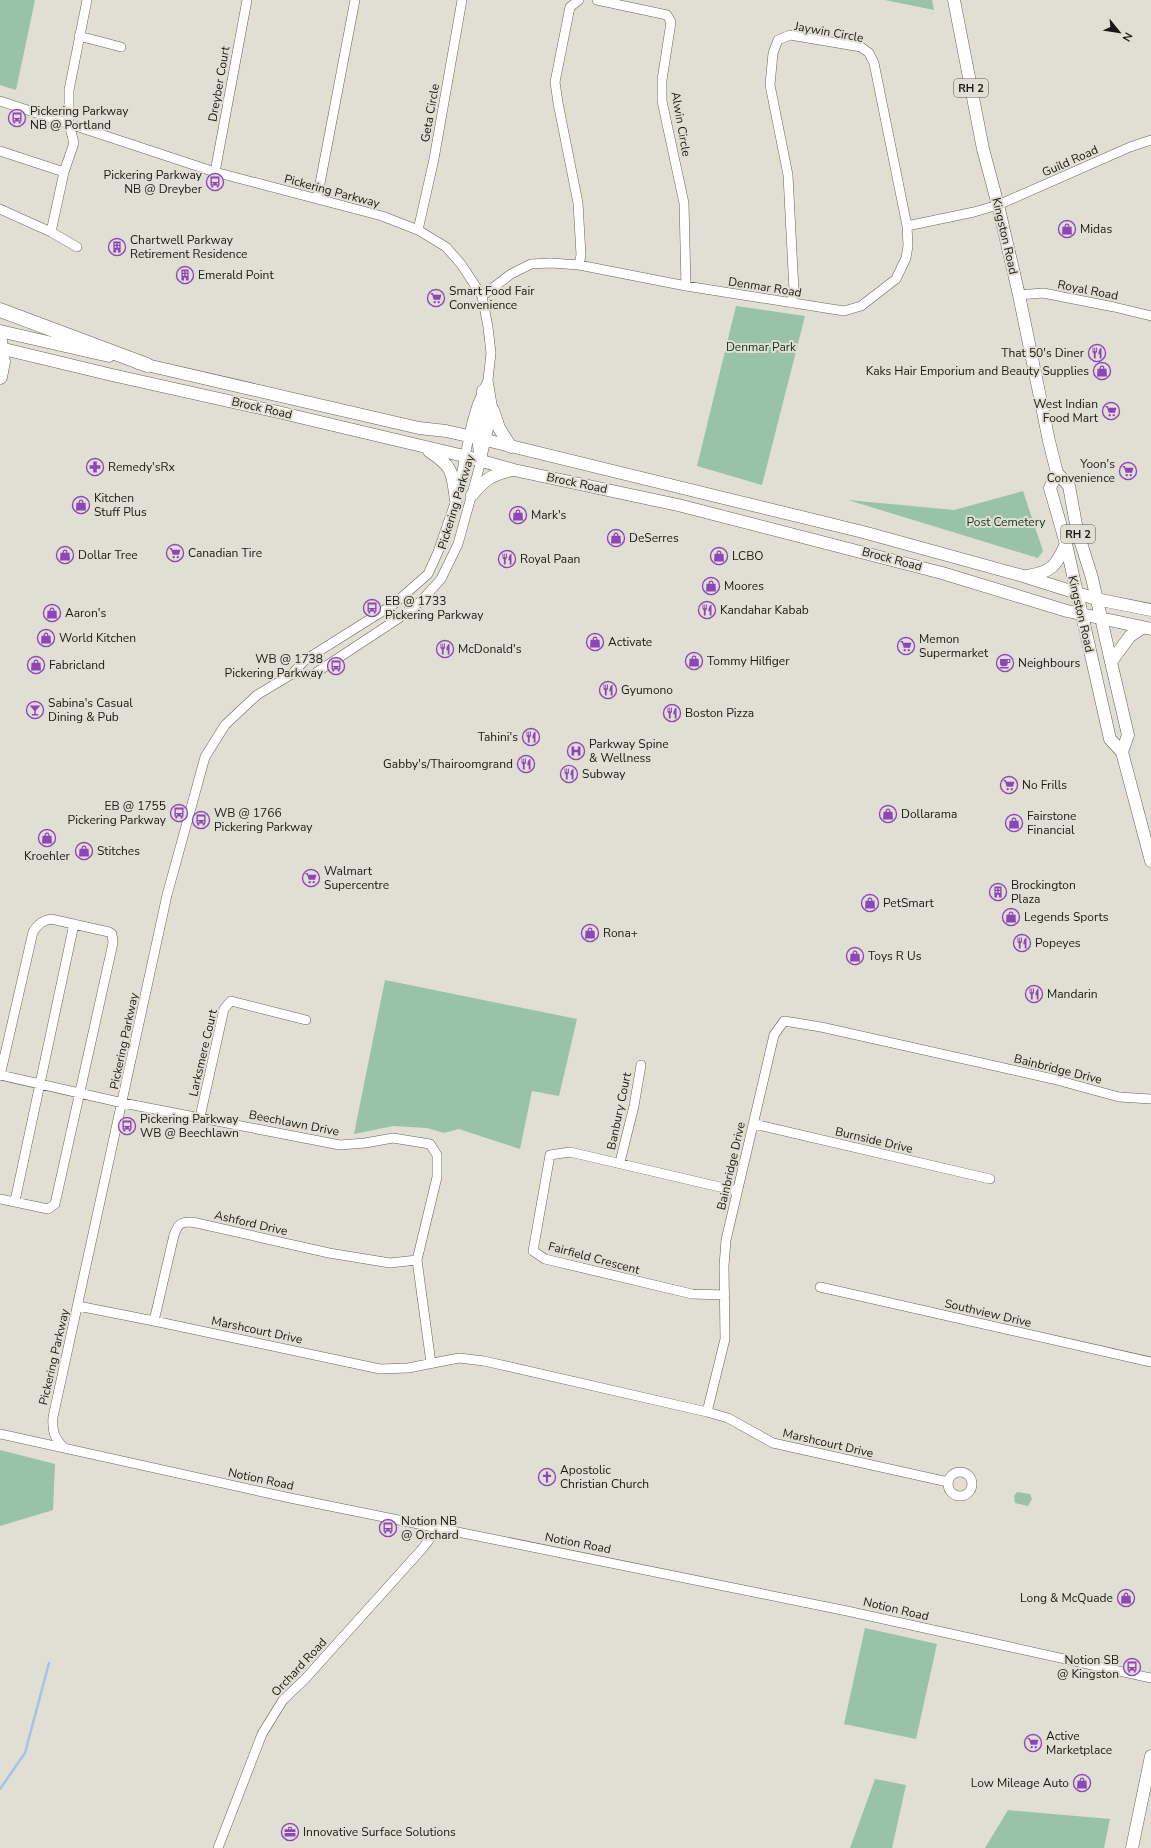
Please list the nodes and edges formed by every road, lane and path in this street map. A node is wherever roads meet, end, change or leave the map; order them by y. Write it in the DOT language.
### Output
graph roads {
  1 [pos="87,0"];
  2 [pos="247,0"];
  3 [pos="355,0"];
  4 [pos="462,0"];
  5 [pos="579,0"];
  6 [pos="597,0"];
  7 [pos="954,0"];
  8 [pos="79,36"];
  9 [pos="121,47"];
  10 [pos="0,101"];
  11 [pos="68,124"];
  12 [pos="1151,140"];
  13 [pos="0,151"];
  14 [pos="64,172"];
  15 [pos="215,172"];
  16 [pos="317,199"];
  17 [pos="998,205"];
  18 [pos="0,209"];
  19 [pos="907,226"];
  20 [pos="418,230"];
  21 [pos="51,232"];
  22 [pos="77,247"];
  23 [pos="578,265"];
  24 [pos="686,286"];
  25 [pos="1019,295"];
  26 [pos="482,296"];
  27 [pos="791,304"];
  28 [pos="0,310"];
  29 [pos="1151,316"];
  30 [pos="0,331"];
  31 [pos="0,345"];
  32 [pos="147,365"];
  33 [pos="0,377"];
  34 [pos="486,386"];
  35 [pos="492,410"];
  36 [pos="478,438"];
  37 [pos="511,446"];
  38 [pos="424,448"];
  39 [pos="464,456"];
  40 [pos="482,461"];
  41 [pos="514,470"];
  42 [pos="1057,473"];
  43 [pos="682,487"];
  44 [pos="472,495"];
  45 [pos="456,500"];
  46 [pos="678,505"];
  47 [pos="1066,544"];
  48 [pos="1023,576"];
  49 [pos="1077,593"];
  50 [pos="1096,599"];
  51 [pos="1151,610"];
  52 [pos="1081,614"];
  53 [pos="1100,619"];
  54 [pos="357,628"];
  55 [pos="1147,629"];
  56 [pos="365,639"];
  57 [pos="1111,662"];
  58 [pos="292,674"];
  59 [pos="1122,752"];
  60 [pos="1151,861"];
  61 [pos="74,924"];
  62 [pos="306,1020"];
  63 [pos="641,1065"];
  64 [pos="0,1076"];
  65 [pos="40,1084"];
  66 [pos="79,1093"];
  67 [pos="1151,1099"];
  68 [pos="123,1102"];
  69 [pos="200,1116"];
  70 [pos="754,1124"];
  71 [pos="620,1162"];
  72 [pos="990,1179"];
  73 [pos="737,1191"];
  74 [pos="0,1199"];
  75 [pos="15,1201"];
  76 [pos="417,1260"];
  77 [pos="820,1287"];
  78 [pos="725,1295"];
  79 [pos="78,1306"];
  80 [pos="154,1321"];
  81 [pos="1151,1362"];
  82 [pos="431,1363"];
  83 [pos="707,1412"];
  84 [pos="0,1434"];
  85 [pos="64,1447"];
  86 [pos="948,1482"];
  87 [pos="438,1528"];
  88 [pos="1151,1678"];
  89 [pos="1151,1756"];
  90 [pos="218,1848"];
  91 [pos="1132,1848"];
  1 -- 8 [label="street"];
  2 -- 15 [label="street, Dreyber Court"];
  3 -- 16 [label="street"];
  4 -- 20 [label="street, Geta Circle"];
  5 -- 23 [label="street"];
  6 -- 24 [label="street, Alwin Circle"];
  7 -- 17 [label="main road, Kingston Road / RH 2"];
  8 -- 9 [label="street"];
  8 -- 11 [label="street"];
  10 -- 11 [label="street, Pickering Parkway"];
  11 -- 14 [label="street"];
  11 -- 15 [label="street, Pickering Parkway"];
  12 -- 17 [label="street, Guild Road"];
  13 -- 14 [label="street"];
  14 -- 21 [label="street"];
  15 -- 16 [label="street, Pickering Parkway"];
  16 -- 20 [label="street, Pickering Parkway"];
  17 -- 19 [label="street"];
  17 -- 25 [label="main road, Kingston Road / RH 2"];
  18 -- 21 [label="street"];
  19 -- 27 [label="street, Denmar Road"];
  19 -- 27 [label="street, Jaywin Circle"];
  20 -- 26 [label="street, Pickering Parkway"];
  21 -- 22 [label="street"];
  23 -- 24 [label="street, Denmar Road"];
  23 -- 26 [label="street, Denmar Road"];
  24 -- 27 [label="street, Denmar Road"];
  25 -- 29 [label="street, Royal Road"];
  25 -- 42 [label="main road, Kingston Road / RH 2"];
  26 -- 34 [label="street, Pickering Parkway"];
  28 -- 32 [label="highway"];
  30 -- 32 [label="main road, Brock Road"];
  31 -- 33 [label="highway"];
  31 -- 38 [label="main road, Brock Road"];
  32 -- 36 [label="main road, Brock Road"];
  34 -- 35 [label="street, Pickering Parkway"];
  34 -- 36 [label="main road"];
  35 -- 36 [label="street, Pickering Parkway"];
  35 -- 37 [label="main road"];
  36 -- 37 [label="main road, Brock Road"];
  36 -- 39 [label="street, Pickering Parkway"];
  36 -- 40 [label="main road"];
  37 -- 43 [label="main road, Brock Road"];
  38 -- 39 [label="main road, Brock Road"];
  38 -- 45 [label="main road"];
  39 -- 40 [label="main road, Brock Road"];
  39 -- 45 [label="street, Pickering Parkway"];
  40 -- 41 [label="main road, Brock Road"];
  40 -- 44 [label="street, Pickering Parkway"];
  41 -- 44 [label="main road"];
  41 -- 46 [label="main road, Brock Road"];
  42 -- 47 [label="main road, Kingston Road / RH 2"];
  42 -- 50 [label="main road, Kingston Road / RH 2"];
  43 -- 46 [label="main road"];
  43 -- 48 [label="main road, Brock Road"];
  44 -- 56 [label="street, Pickering Parkway"];
  45 -- 54 [label="street, Pickering Parkway"];
  46 -- 52 [label="main road, Brock Road"];
  47 -- 48 [label="main road"];
  47 -- 49 [label="main road, Kingston Road / RH 2"];
  48 -- 49 [label="main road, Brock Road"];
  49 -- 50 [label="main road, Brock Road"];
  49 -- 52 [label="main road, Kingston Road / RH 2"];
  50 -- 51 [label="main road, Brock Road"];
  50 -- 53 [label="main road, Kingston Road / RH 2"];
  52 -- 53 [label="main road, Brock Road"];
  52 -- 59 [label="main road, Kingston Road / RH 2"];
  53 -- 55 [label="main road, Brock Road"];
  53 -- 57 [label="main road, Kingston Road / RH 2"];
  54 -- 56 [label="street"];
  54 -- 58 [label="street, Pickering Parkway"];
  55 -- 57 [label="main road"];
  56 -- 58 [label="street, Pickering Parkway"];
  57 -- 59 [label="main road, Kingston Road / RH 2"];
  58 -- 68 [label="street, Pickering Parkway"];
  59 -- 60 [label="main road, Kingston Road"];
  61 -- 64 [label="street"];
  61 -- 65 [label="street"];
  61 -- 66 [label="street"];
  62 -- 69 [label="street, Larksmere Court"];
  63 -- 71 [label="street, Banbury Court"];
  64 -- 65 [label="street, Beechlawn Drive"];
  65 -- 66 [label="street, Beechlawn Drive"];
  65 -- 75 [label="street"];
  66 -- 68 [label="street, Beechlawn Drive"];
  66 -- 75 [label="street"];
  67 -- 70 [label="street, Bainbridge Drive"];
  68 -- 69 [label="street, Beechlawn Drive"];
  68 -- 79 [label="street, Pickering Parkway"];
  69 -- 76 [label="street, Beechlawn Drive"];
  70 -- 72 [label="street, Burnside Drive"];
  70 -- 73 [label="street, Bainbridge Drive"];
  71 -- 73 [label="street, Fairfield Crescent"];
  71 -- 78 [label="street, Fairfield Crescent"];
  73 -- 78 [label="street, Bainbridge Drive"];
  74 -- 75 [label="street"];
  76 -- 80 [label="street, Ashford Drive"];
  76 -- 82 [label="street, Beechlawn Drive"];
  77 -- 81 [label="street, Southview Drive"];
  78 -- 83 [label="street, Bainbridge Drive"];
  79 -- 80 [label="street, Marshcourt Drive"];
  79 -- 85 [label="street, Pickering Parkway"];
  80 -- 82 [label="street, Marshcourt Drive"];
  82 -- 83 [label="street"];
  83 -- 86 [label="street, Marshcourt Drive"];
  84 -- 85 [label="street, Notion Road"];
  85 -- 87 [label="street, Notion Road"];
  87 -- 88 [label="street, Notion Road"];
  87 -- 90 [label="street, Orchard Road"];
  89 -- 91 [label="main road"];
}
